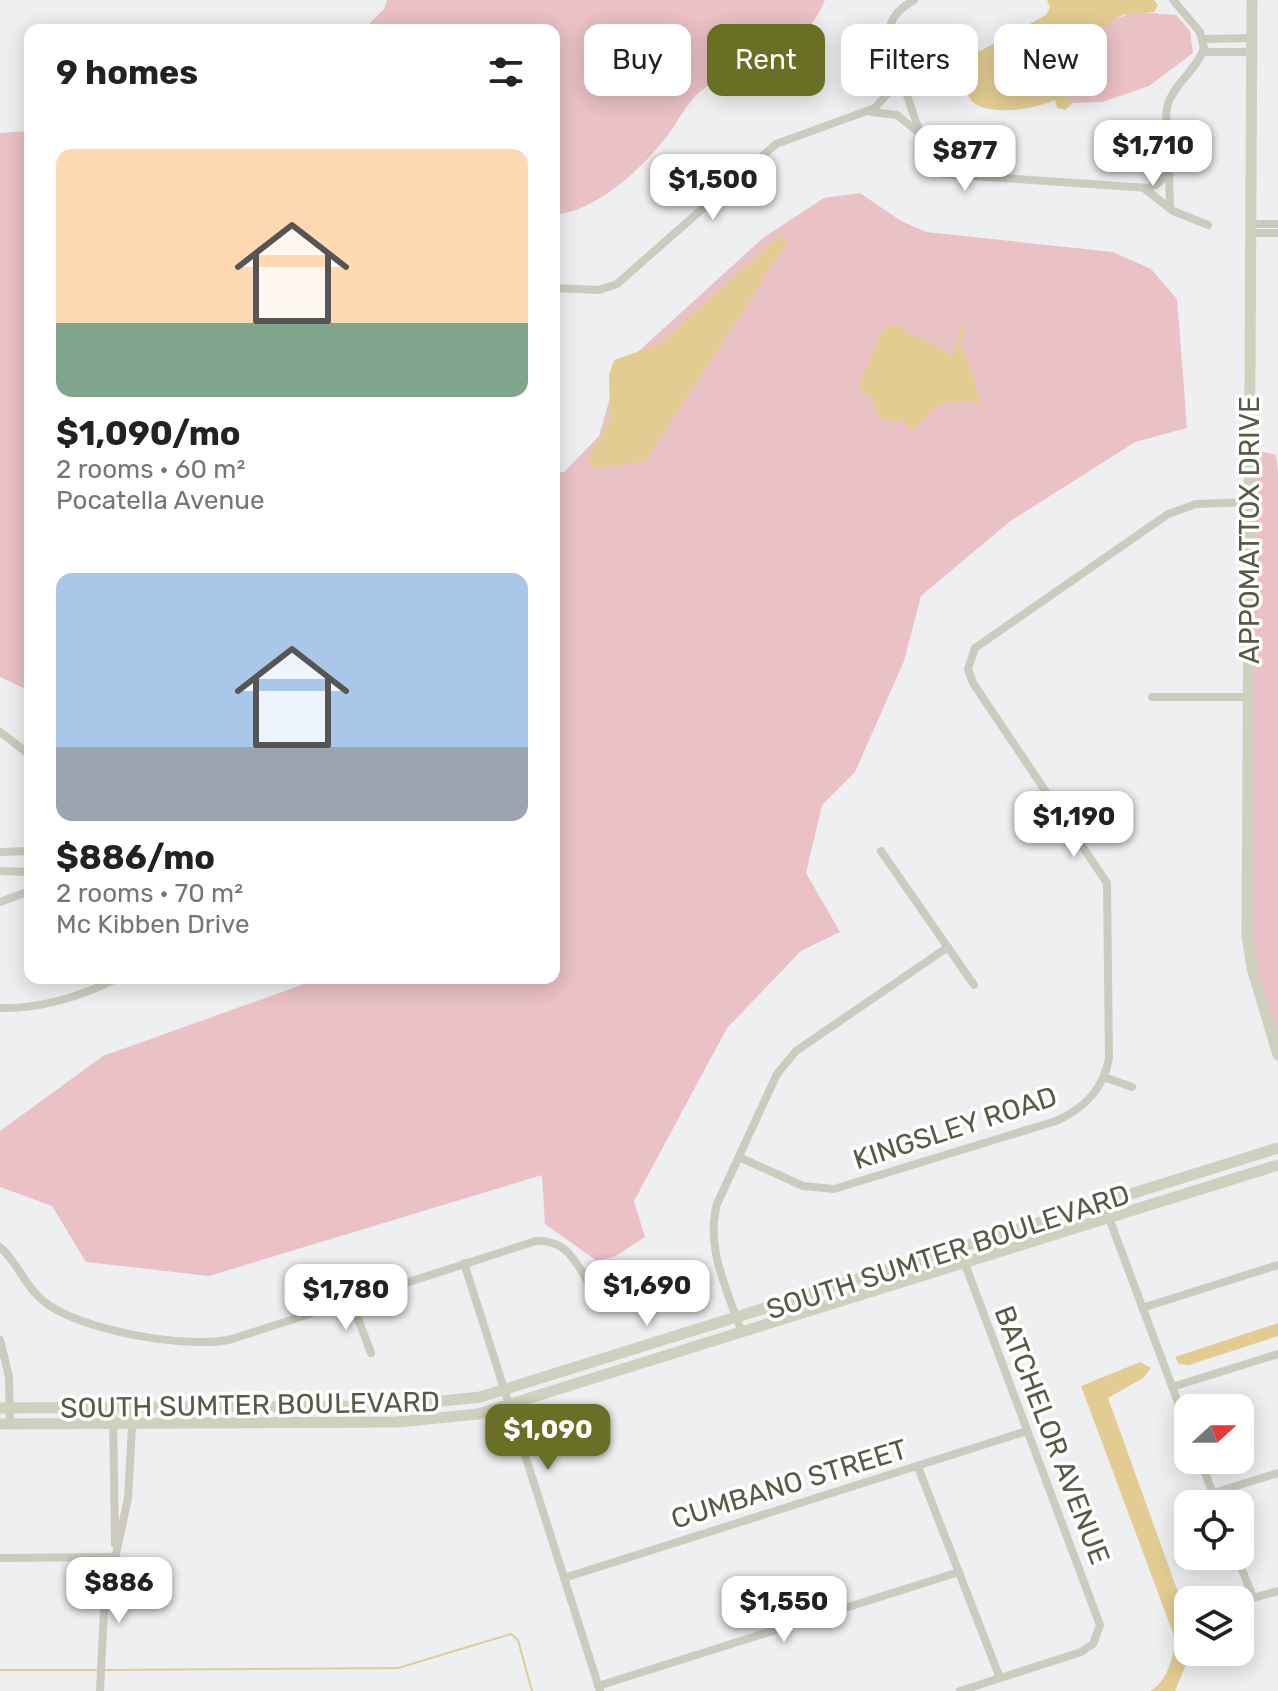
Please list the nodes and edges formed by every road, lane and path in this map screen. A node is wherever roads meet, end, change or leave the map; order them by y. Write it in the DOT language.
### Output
graph roads {
  1 [pos="914,0"];
  2 [pos="1173,0"];
  3 [pos="1252,0"];
  4 [pos="890,24"];
  5 [pos="1252,38"];
  6 [pos="1203,39"];
  7 [pos="1203,52"];
  8 [pos="1252,52"];
  9 [pos="884,96"];
  10 [pos="907,96"];
  11 [pos="866,112"];
  12 [pos="923,142"];
  13 [pos="1168,166"];
  14 [pos="1140,188"];
  15 [pos="1170,208"];
  16 [pos="1278,224"];
  17 [pos="1208,225"];
  18 [pos="1251,229"];
  19 [pos="1278,233"];
  20 [pos="560,288"];
  21 [pos="1250,502"];
  22 [pos="1152,697"];
  23 [pos="1248,697"];
  24 [pos="0,732"];
  25 [pos="24,750"];
  26 [pos="881,851"];
  27 [pos="0,852"];
  28 [pos="24,852"];
  29 [pos="0,871"];
  30 [pos="24,872"];
  31 [pos="24,893"];
  32 [pos="0,902"];
  33 [pos="948,947"];
  34 [pos="95,984"];
  35 [pos="105,984"];
  36 [pos="974,985"];
  37 [pos="97,988"];
  38 [pos="0,1008"];
  39 [pos="1278,1055"];
  40 [pos="1104,1077"];
  41 [pos="1132,1087"];
  42 [pos="1278,1148"];
  43 [pos="739,1157"];
  44 [pos="1278,1165"];
  45 [pos="1103,1202"];
  46 [pos="1109,1218"];
  47 [pos="0,1247"];
  48 [pos="959,1248"];
  49 [pos="464,1263"];
  50 [pos="964,1264"];
  51 [pos="1278,1265"];
  52 [pos="589,1283"];
  53 [pos="351,1300"];
  54 [pos="1142,1308"];
  55 [pos="737,1318"];
  56 [pos="742,1333"];
  57 [pos="0,1340"];
  58 [pos="371,1353"];
  59 [pos="1278,1354"];
  60 [pos="1172,1387"];
  61 [pos="506,1390"];
  62 [pos="1175,1394"];
  63 [pos="511,1406"];
  64 [pos="5,1408"];
  65 [pos="113,1408"];
  66 [pos="133,1408"];
  67 [pos="5,1424"];
  68 [pos="113,1424"];
  69 [pos="133,1424"];
  70 [pos="1027,1431"];
  71 [pos="918,1467"];
  72 [pos="1278,1473"];
  73 [pos="1223,1490"];
  74 [pos="115,1557"];
  75 [pos="0,1558"];
  76 [pos="1242,1570"];
  77 [pos="959,1572"];
  78 [pos="564,1578"];
  79 [pos="1278,1591"];
  80 [pos="1000,1678"];
  81 [pos="599,1688"];
  82 [pos="100,1691"];
  83 [pos="960,1691"];
  1 -- 4 [label="street"];
  2 -- 6 [label="street"];
  3 -- 5 [label="main road, APPOMATTOX DRIVE"];
  5 -- 6 [label="street"];
  5 -- 8 [label="main road, APPOMATTOX DRIVE"];
  6 -- 7 [label="street"];
  7 -- 8 [label="street"];
  7 -- 13 [label="street"];
  8 -- 18 [label="main road, APPOMATTOX DRIVE"];
  9 -- 11 [label="street"];
  10 -- 12 [label="street"];
  11 -- 12 [label="street"];
  11 -- 20 [label="street"];
  12 -- 14 [label="street"];
  13 -- 14 [label="street"];
  13 -- 15 [label="street"];
  14 -- 15 [label="street"];
  15 -- 17 [label="street"];
  16 -- 18 [label="street"];
  18 -- 19 [label="street"];
  18 -- 21 [label="main road, APPOMATTOX DRIVE"];
  21 -- 23 [label="main road, APPOMATTOX DRIVE"];
  21 -- 40 [label="street"];
  22 -- 23 [label="street"];
  23 -- 39 [label="main road, APPOMATTOX DRIVE"];
  24 -- 25 [label="street"];
  26 -- 33 [label="street"];
  27 -- 28 [label="street"];
  29 -- 30 [label="street"];
  31 -- 32 [label="street"];
  33 -- 36 [label="street"];
  33 -- 43 [label="street"];
  34 -- 37 [label="street"];
  35 -- 37 [label="street"];
  37 -- 38 [label="street"];
  40 -- 41 [label="street"];
  40 -- 43 [label="street, KINGSLEY ROAD"];
  42 -- 45 [label="main road, SOUTH SUMTER BOULEVARD"];
  43 -- 55 [label="street"];
  44 -- 46 [label="main road, SOUTH SUMTER BOULEVARD"];
  45 -- 46 [label="street"];
  45 -- 48 [label="main road, SOUTH SUMTER BOULEVARD"];
  46 -- 50 [label="main road, SOUTH SUMTER BOULEVARD"];
  46 -- 54 [label="street"];
  47 -- 53 [label="street"];
  48 -- 50 [label="street, BATCHELOR AVENUE"];
  48 -- 55 [label="main road, SOUTH SUMTER BOULEVARD"];
  49 -- 52 [label="street"];
  49 -- 53 [label="street"];
  49 -- 61 [label="street"];
  50 -- 56 [label="main road, SOUTH SUMTER BOULEVARD"];
  50 -- 70 [label="street, BATCHELOR AVENUE"];
  51 -- 54 [label="street"];
  53 -- 58 [label="street"];
  54 -- 60 [label="street"];
  55 -- 56 [label="street"];
  55 -- 61 [label="main road, SOUTH SUMTER BOULEVARD"];
  56 -- 63 [label="main road, SOUTH SUMTER BOULEVARD"];
  57 -- 64 [label="street"];
  59 -- 60 [label="street"];
  60 -- 62 [label="street"];
  61 -- 63 [label="street"];
  61 -- 66 [label="main road, SOUTH SUMTER BOULEVARD"];
  63 -- 69 [label="main road, SOUTH SUMTER BOULEVARD"];
  63 -- 78 [label="street"];
  64 -- 65 [label="main road, SOUTH SUMTER BOULEVARD"];
  64 -- 67 [label="street"];
  65 -- 66 [label="main road, SOUTH SUMTER BOULEVARD"];
  65 -- 68 [label="street"];
  66 -- 69 [label="street"];
  67 -- 68 [label="main road, SOUTH SUMTER BOULEVARD"];
  68 -- 69 [label="main road, SOUTH SUMTER BOULEVARD"];
  68 -- 74 [label="street"];
  69 -- 74 [label="street"];
  70 -- 71 [label="street, CUMBANO STREET"];
  70 -- 80 [label="street, BATCHELOR AVENUE"];
  71 -- 77 [label="street"];
  71 -- 78 [label="street, CUMBANO STREET"];
  72 -- 73 [label="street"];
  74 -- 75 [label="street"];
  74 -- 82 [label="street"];
  76 -- 79 [label="street"];
  77 -- 80 [label="street"];
  77 -- 81 [label="street"];
  78 -- 81 [label="street"];
  80 -- 83 [label="street"];
}
